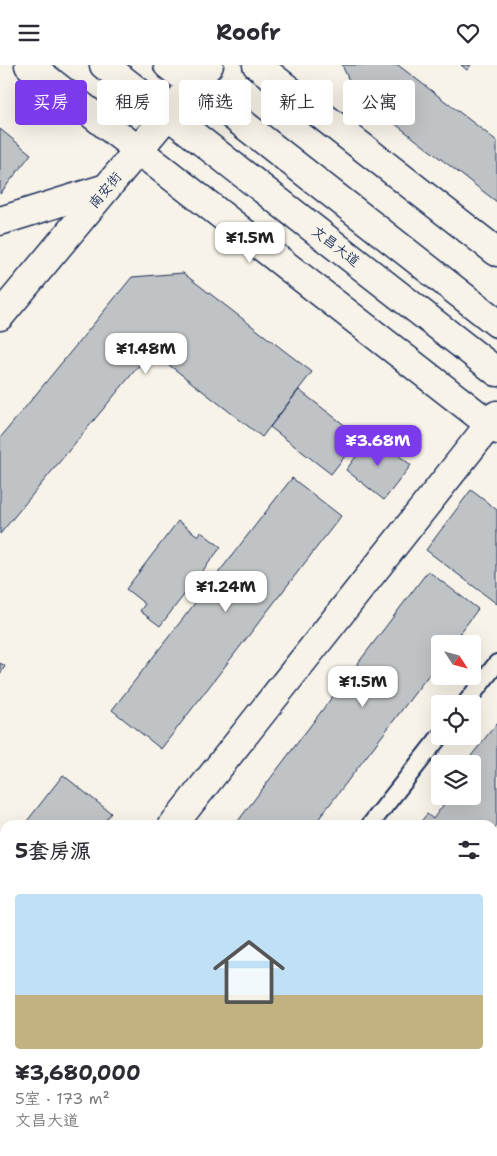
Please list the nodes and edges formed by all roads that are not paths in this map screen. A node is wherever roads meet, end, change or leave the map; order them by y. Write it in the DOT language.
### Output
graph roads {
  1 [pos="29,65"];
  2 [pos="104,65"];
  3 [pos="168,65"];
  4 [pos="257,65"];
  5 [pos="201,75"];
  6 [pos="123,80"];
  7 [pos="169,114"];
  8 [pos="169,116"];
  9 [pos="159,125"];
  10 [pos="138,150"];
  11 [pos="106,188"];
  12 [pos="0,221"];
  13 [pos="497,253"];
  14 [pos="0,316"];
  15 [pos="497,323"];
  16 [pos="497,372"];
  17 [pos="495,423"];
  18 [pos="497,663"];
  19 [pos="472,695"];
  20 [pos="432,745"];
  21 [pos="177,820"];
  22 [pos="374,820"];
  1 -- 10 [label="street"];
  2 -- 6 [label="street, 文昌大道"];
  3 -- 5 [label="street"];
  4 -- 13 [label="street"];
  5 -- 7 [label="street, 南安街"];
  5 -- 15 [label="street"];
  8 -- 16 [label="street, 文昌大道"];
  9 -- 10 [label="street, 南安街"];
  10 -- 11 [label="street, 南安街"];
  10 -- 17 [label="street"];
  11 -- 12 [label="street"];
  11 -- 14 [label="street, 南安街"];
  17 -- 21 [label="street"];
  18 -- 19 [label="lane"];
  20 -- 22 [label="lane"];
}
